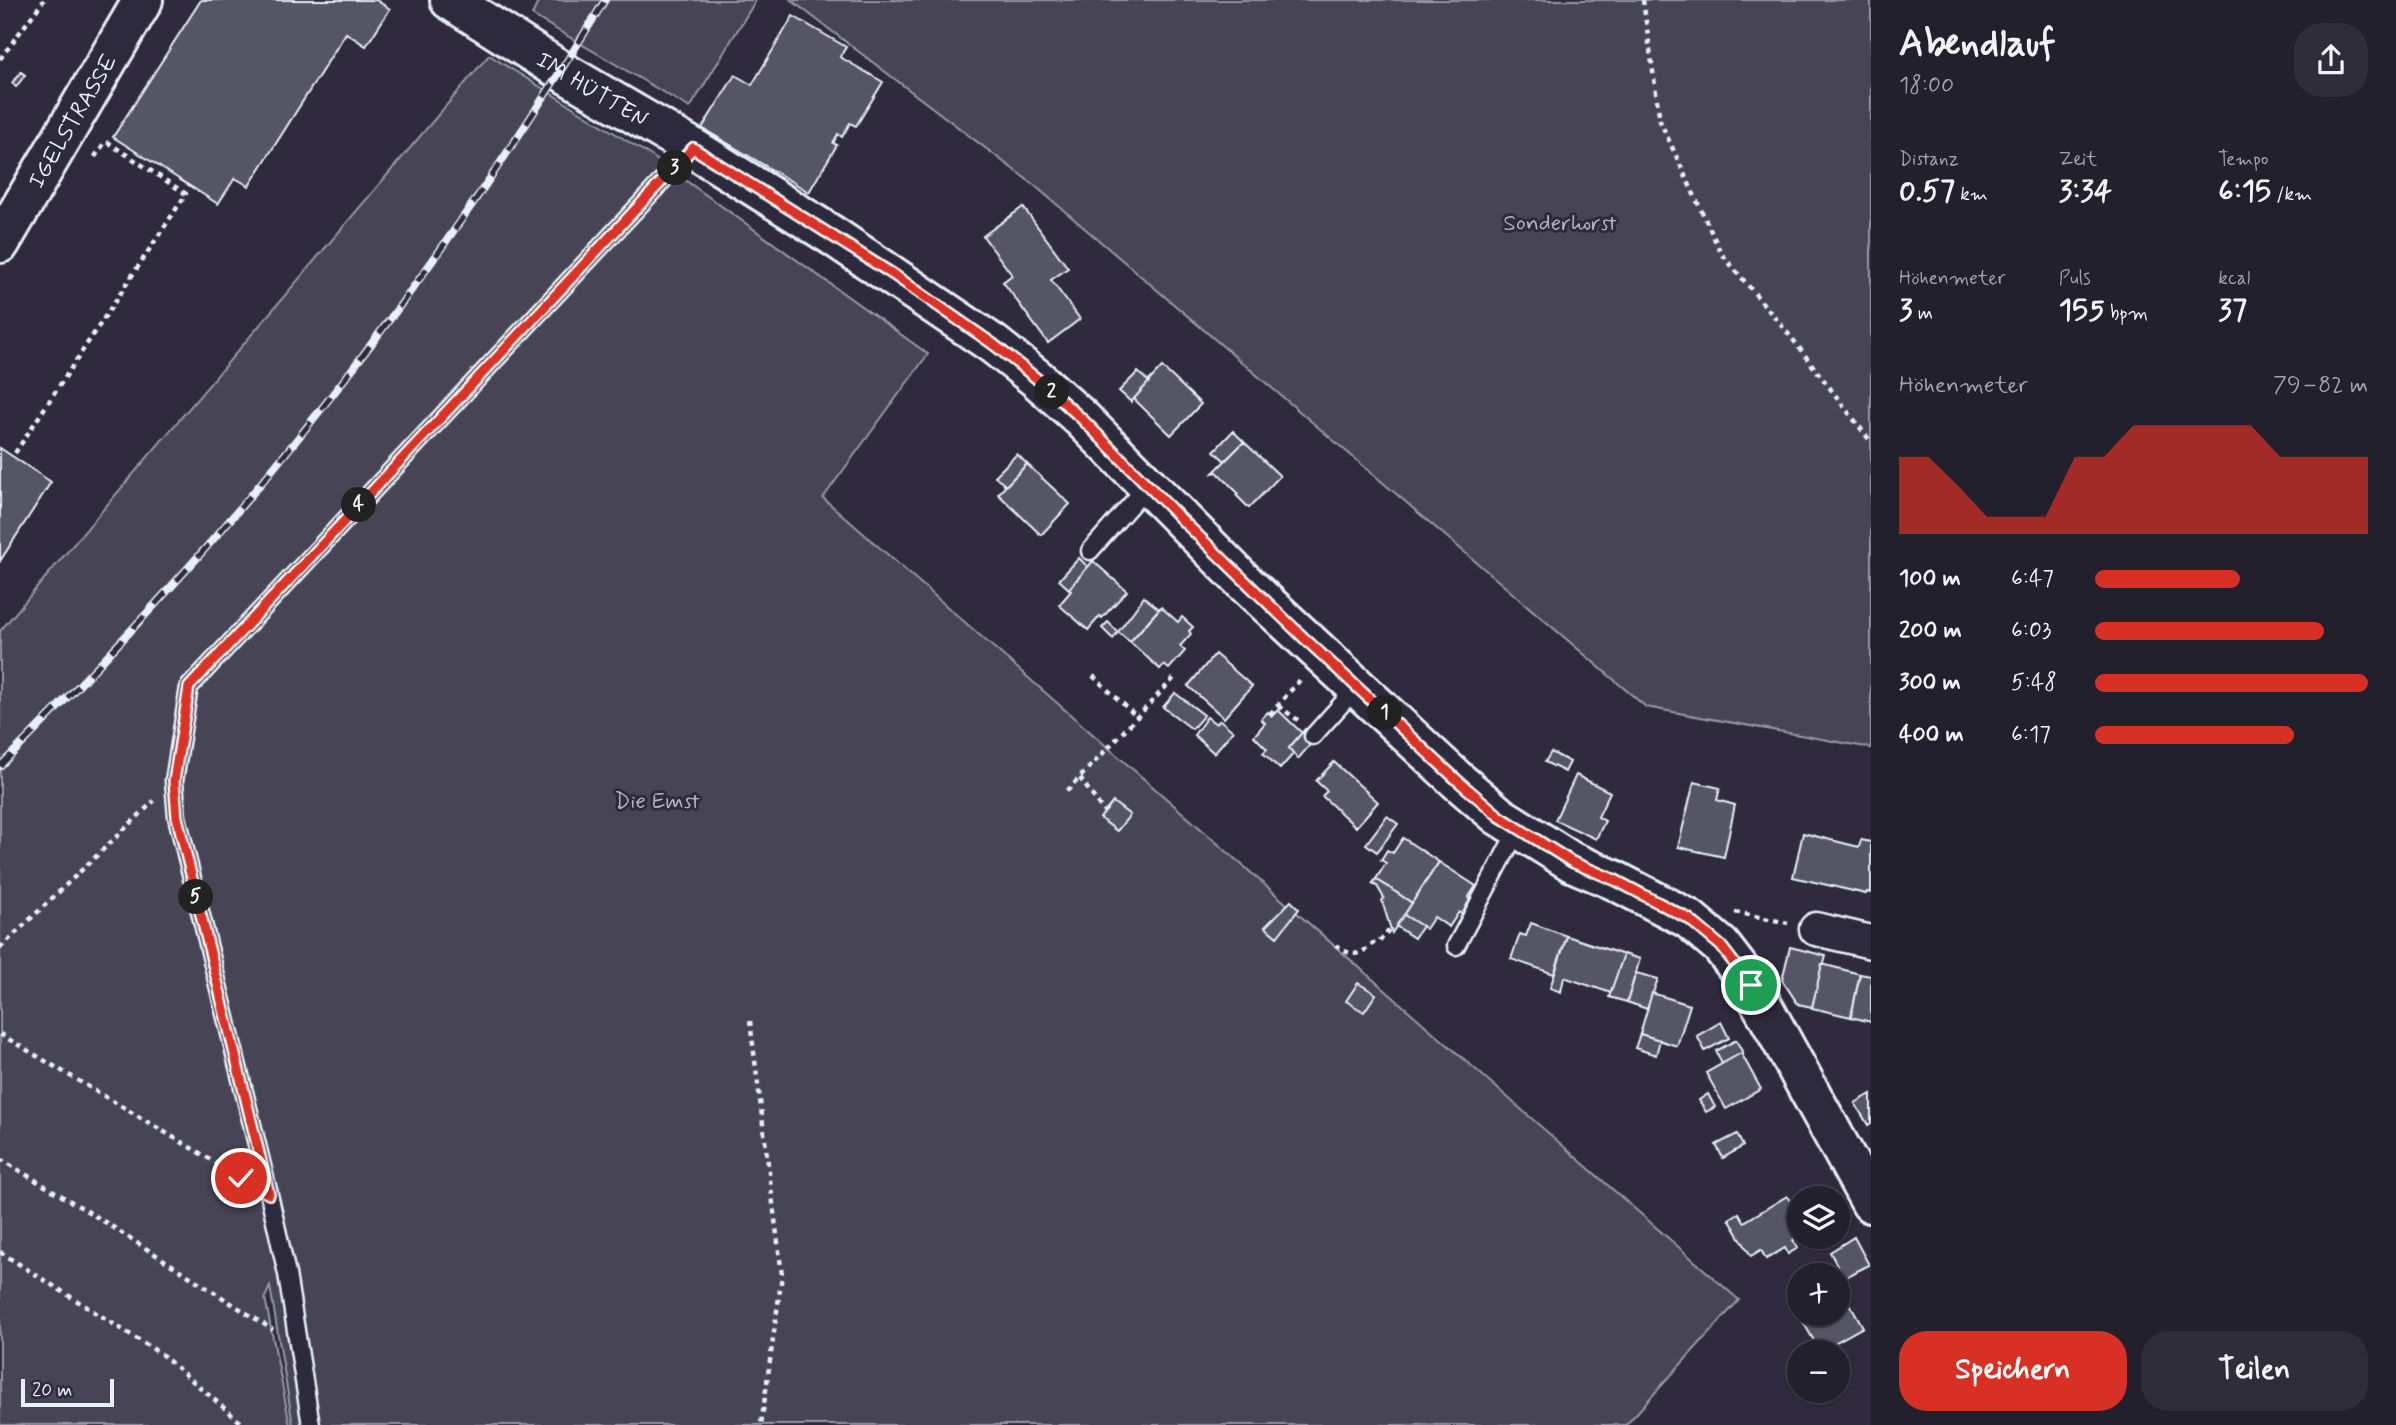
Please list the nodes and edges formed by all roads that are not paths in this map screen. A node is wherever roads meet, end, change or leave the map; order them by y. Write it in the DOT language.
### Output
graph roads {
  1 [pos="143,0"];
  2 [pos="450,0"];
  3 [pos="693,148"];
  4 [pos="0,243"];
  5 [pos="1148,485"];
  6 [pos="1090,551"];
  7 [pos="1357,687"];
  8 [pos="1313,736"];
  9 [pos="1518,829"];
  10 [pos="1816,929"];
  11 [pos="1871,942"];
  12 [pos="1457,946"];
  13 [pos="1871,1203"];
  14 [pos="311,1425"];
  1 -- 4 [label="street, IGELSTRASSE"];
  2 -- 3 [label="street, IM HÜTTEN"];
  3 -- 5 [label="street, IM HÜTTEN"];
  3 -- 14 [label="lane"];
  5 -- 6 [label="lane"];
  5 -- 7 [label="street, IM HÜTTEN"];
  7 -- 8 [label="lane"];
  7 -- 9 [label="street, IM HÜTTEN"];
  9 -- 12 [label="lane"];
  9 -- 13 [label="street, IM HÜTTEN"];
  10 -- 11 [label="street"];
}
